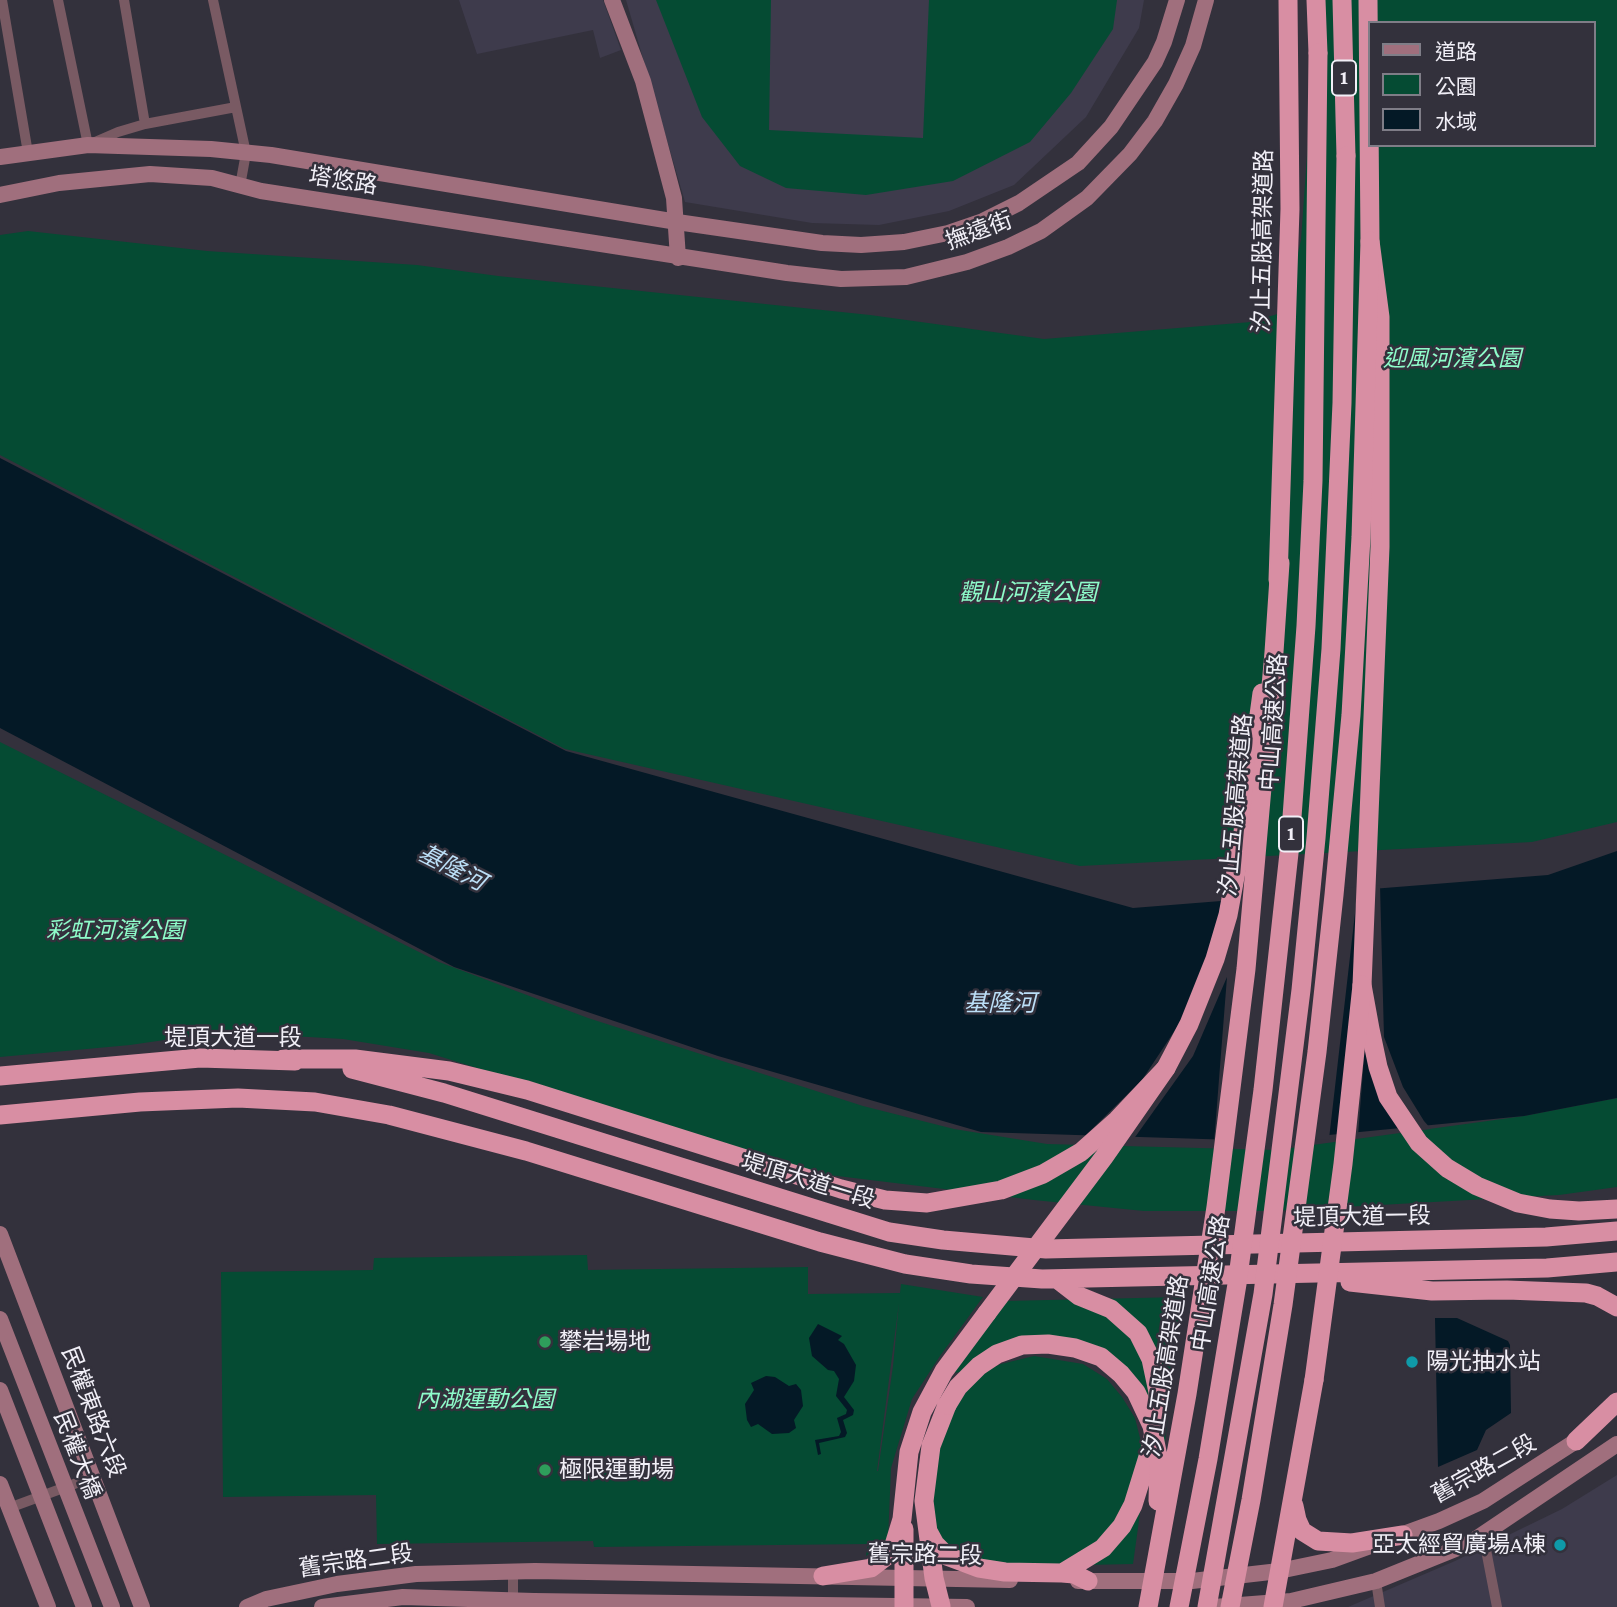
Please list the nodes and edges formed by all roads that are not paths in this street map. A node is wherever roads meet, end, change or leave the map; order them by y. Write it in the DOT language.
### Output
graph roads {
  1 [pos="2,0"];
  2 [pos="58,0"];
  3 [pos="124,0"];
  4 [pos="213,0"];
  5 [pos="612,0"];
  6 [pos="1177,0"];
  7 [pos="1206,0"];
  8 [pos="1287,0"];
  9 [pos="1316,0"];
  10 [pos="1342,0"];
  11 [pos="1368,0"];
  12 [pos="1368,21"];
  13 [pos="236,107"];
  14 [pos="145,124"];
  15 [pos="88,145"];
  16 [pos="1369,147"];
  17 [pos="29,153"];
  18 [pos="246,153"];
  19 [pos="0,157"];
  20 [pos="240,186"];
  21 [pos="0,195"];
  22 [pos="677,222"];
  23 [pos="1370,242"];
  24 [pos="678,258"];
  25 [pos="1280,563"];
  26 [pos="1362,985"];
  27 [pos="283,1059"];
  28 [pos="1166,1068"];
  29 [pos="0,1076"];
  30 [pos="0,1115"];
  31 [pos="1617,1209"];
  32 [pos="1617,1231"];
  33 [pos="0,1234"];
  34 [pos="1617,1262"];
  35 [pos="1276,1274"];
  36 [pos="1058,1279"];
  37 [pos="1617,1307"];
  38 [pos="0,1319"];
  39 [pos="0,1390"];
  40 [pos="1617,1402"];
  41 [pos="1617,1418"];
  42 [pos="1576,1441"];
  43 [pos="1617,1444"];
  44 [pos="93,1477"];
  45 [pos="0,1484"];
  46 [pos="1294,1487"];
  47 [pos="904,1500"];
  48 [pos="9,1508"];
  49 [pos="929,1532"];
  50 [pos="1403,1535"];
  51 [pos="1480,1537"];
  52 [pos="513,1572"];
  53 [pos="1279,1572"];
  54 [pos="1062,1573"];
  55 [pos="823,1576"];
  56 [pos="904,1577"];
  57 [pos="934,1578"];
  58 [pos="1154,1580"];
  59 [pos="1088,1581"];
  60 [pos="1377,1581"];
  61 [pos="513,1604"];
  62 [pos="1273,1605"];
  63 [pos="904,1606"];
  64 [pos="48,1607"];
  65 [pos="84,1607"];
  66 [pos="111,1607"];
  67 [pos="142,1607"];
  68 [pos="247,1607"];
  69 [pos="322,1607"];
  70 [pos="941,1607"];
  71 [pos="967,1607"];
  72 [pos="1148,1607"];
  73 [pos="1179,1607"];
  74 [pos="1207,1607"];
  75 [pos="1214,1607"];
  76 [pos="1230,1607"];
  77 [pos="1380,1607"];
  78 [pos="1497,1607"];
  1 -- 17 [label="street"];
  2 -- 15 [label="street"];
  3 -- 14 [label="street"];
  4 -- 13 [label="street"];
  5 -- 22 [label="main road"];
  6 -- 22 [label="main road, 撫遠街"];
  7 -- 24 [label="main road, 撫遠街"];
  8 -- 25 [label="highway, 汐止五股高架道路 / 1"];
  9 -- 73 [label="highway, 中山高速公路 / 1, bridge"];
  10 -- 74 [label="highway, 1, bridge"];
  11 -- 12 [label="highway, 1"];
  13 -- 14 [label="street"];
  13 -- 18 [label="street"];
  14 -- 15 [label="street"];
  15 -- 17 [label="main road, 塔悠路"];
  15 -- 18 [label="main road, 塔悠路"];
  16 -- 23 [label="highway, 1"];
  17 -- 19 [label="main road, 塔悠路"];
  18 -- 20 [label="street"];
  18 -- 22 [label="main road, 塔悠路"];
  20 -- 21 [label="main road, 塔悠路"];
  20 -- 24 [label="main road, 塔悠路"];
  22 -- 24 [label="main road"];
  23 -- 26 [label="highway, bridge"];
  23 -- 76 [label="highway, 1, bridge"];
  25 -- 28 [label="highway, bridge"];
  25 -- 58 [label="highway, 汐止五股高架道路 / 1, bridge"];
  26 -- 31 [label="highway, bridge"];
  26 -- 46 [label="highway, bridge"];
  27 -- 28 [label="highway, bridge"];
  27 -- 29 [label="highway, 堤頂大道一段"];
  27 -- 32 [label="highway, 堤頂大道一段"];
  28 -- 47 [label="highway, bridge"];
  30 -- 36 [label="highway"];
  33 -- 44 [label="main road, 民權東路六段"];
  34 -- 35 [label="highway"];
  35 -- 36 [label="highway"];
  35 -- 37 [label="highway"];
  36 -- 54 [label="highway"];
  38 -- 66 [label="main road, 民權大橋, bridge"];
  39 -- 65 [label="main road, bridge"];
  40 -- 42 [label="highway"];
  41 -- 42 [label="highway"];
  42 -- 50 [label="main road, 舊宗路二段"];
  43 -- 51 [label="main road"];
  44 -- 48 [label="street"];
  44 -- 67 [label="main road, 民權東路六段"];
  45 -- 48 [label="main road"];
  46 -- 50 [label="highway"];
  46 -- 53 [label="highway"];
  47 -- 55 [label="highway"];
  47 -- 56 [label="highway"];
  48 -- 64 [label="main road"];
  49 -- 54 [label="highway"];
  49 -- 57 [label="highway"];
  49 -- 58 [label="highway, bridge"];
  50 -- 53 [label="main road, 舊宗路二段"];
  51 -- 60 [label="main road"];
  51 -- 78 [label="street"];
  52 -- 55 [label="main road, 舊宗路二段"];
  52 -- 61 [label="street"];
  52 -- 68 [label="main road, 舊宗路二段"];
  53 -- 59 [label="main road, 舊宗路二段"];
  53 -- 62 [label="highway"];
  54 -- 59 [label="highway"];
  55 -- 56 [label="main road, 舊宗路二段"];
  56 -- 57 [label="main road, 舊宗路二段"];
  56 -- 63 [label="highway"];
  57 -- 59 [label="main road, 舊宗路二段"];
  57 -- 70 [label="highway"];
  58 -- 72 [label="highway, 汐止五股高架道路 / 1, bridge"];
  60 -- 62 [label="main road"];
  60 -- 77 [label="street"];
  61 -- 63 [label="main road, 舊宗路二段"];
  61 -- 69 [label="main road, 舊宗路二段"];
  62 -- 75 [label="main road"];
  63 -- 70 [label="main road, 舊宗路二段"];
  70 -- 71 [label="main road, 舊宗路二段"];
}
